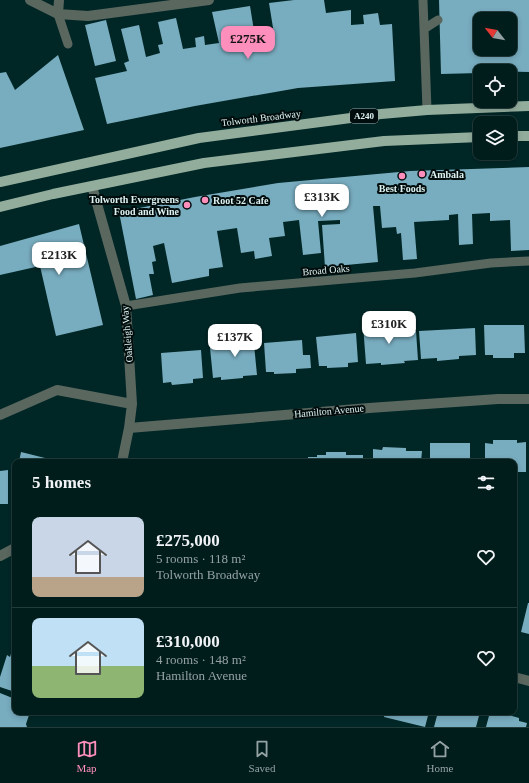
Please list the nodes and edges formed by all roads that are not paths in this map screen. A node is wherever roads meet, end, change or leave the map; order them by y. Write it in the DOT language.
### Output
graph roads {
  1 [pos="30,0"];
  2 [pos="58,0"];
  3 [pos="209,0"];
  4 [pos="423,1"];
  5 [pos="58,14"];
  6 [pos="438,20"];
  7 [pos="424,29"];
  8 [pos="68,44"];
  9 [pos="529,106"];
  10 [pos="427,110"];
  11 [pos="517,136"];
  12 [pos="529,136"];
  13 [pos="473,137"];
  14 [pos="0,182"];
  15 [pos="92,186"];
  16 [pos="0,208"];
  17 [pos="529,261"];
  18 [pos="126,306"];
  19 [pos="529,398"];
  20 [pos="132,404"];
  21 [pos="0,415"];
  22 [pos="129,428"];
  23 [pos="123,459"];
  24 [pos="12,550"];
  25 [pos="0,556"];
  26 [pos="517,678"];
  27 [pos="529,681"];
  1 -- 5 [label="street"];
  2 -- 5 [label="street"];
  3 -- 5 [label="street"];
  4 -- 7 [label="lane"];
  5 -- 8 [label="lane"];
  6 -- 7 [label="lane"];
  7 -- 10 [label="lane"];
  9 -- 10 [label="main road, Tolworth Broadway / A240"];
  10 -- 14 [label="main road, Tolworth Broadway / A240"];
  11 -- 12 [label="main road"];
  13 -- 15 [label="main road"];
  15 -- 16 [label="main road"];
  15 -- 18 [label="street, Oakleigh Way"];
  17 -- 18 [label="lane, Broad Oaks"];
  18 -- 20 [label="street, Oakleigh Way"];
  19 -- 22 [label="street, Hamilton Avenue"];
  20 -- 21 [label="street"];
  20 -- 22 [label="street, Oakleigh Way"];
  22 -- 23 [label="street, Oakleigh Way"];
  24 -- 25 [label="street"];
  26 -- 27 [label="street"];
}
